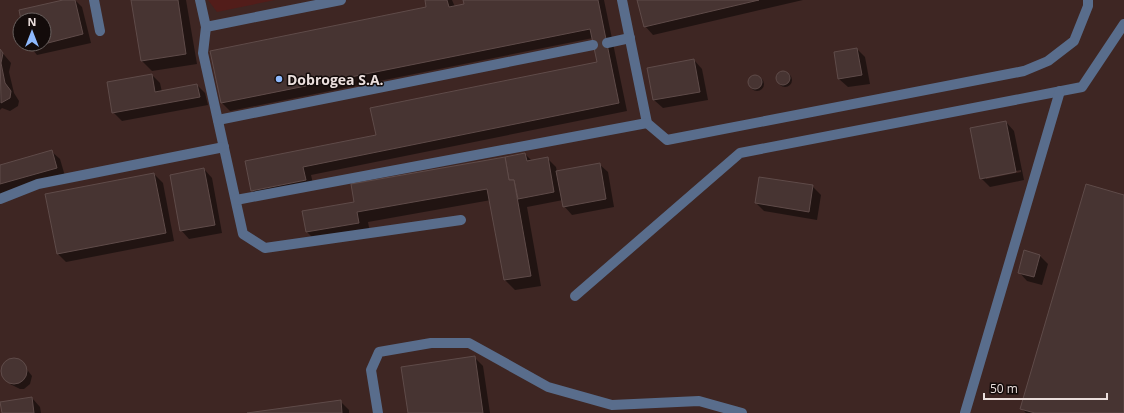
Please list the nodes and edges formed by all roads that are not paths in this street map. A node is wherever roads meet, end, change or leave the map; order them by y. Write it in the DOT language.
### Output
graph roads {
  1 [pos="94,0"];
  2 [pos="200,0"];
  3 [pos="341,0"];
  4 [pos="622,0"];
  5 [pos="1088,0"];
  6 [pos="1124,24"];
  7 [pos="206,27"];
  8 [pos="100,31"];
  9 [pos="630,38"];
  10 [pos="607,43"];
  11 [pos="593,45"];
  12 [pos="1060,91"];
  13 [pos="218,120"];
  14 [pos="647,122"];
  15 [pos="224,146"];
  16 [pos="0,199"];
  17 [pos="236,200"];
  18 [pos="461,220"];
  19 [pos="575,296"];
  20 [pos="378,413"];
  21 [pos="742,413"];
  22 [pos="965,413"];
  1 -- 8 [label="lane"];
  2 -- 7 [label="lane"];
  3 -- 7 [label="lane"];
  4 -- 9 [label="lane"];
  5 -- 14 [label="lane"];
  6 -- 12 [label="lane"];
  7 -- 13 [label="lane"];
  9 -- 10 [label="lane"];
  9 -- 14 [label="lane"];
  11 -- 13 [label="lane"];
  12 -- 19 [label="lane"];
  12 -- 22 [label="lane"];
  13 -- 15 [label="lane"];
  14 -- 17 [label="lane"];
  15 -- 16 [label="lane"];
  15 -- 17 [label="lane"];
  17 -- 18 [label="lane"];
  20 -- 21 [label="lane"];
}
